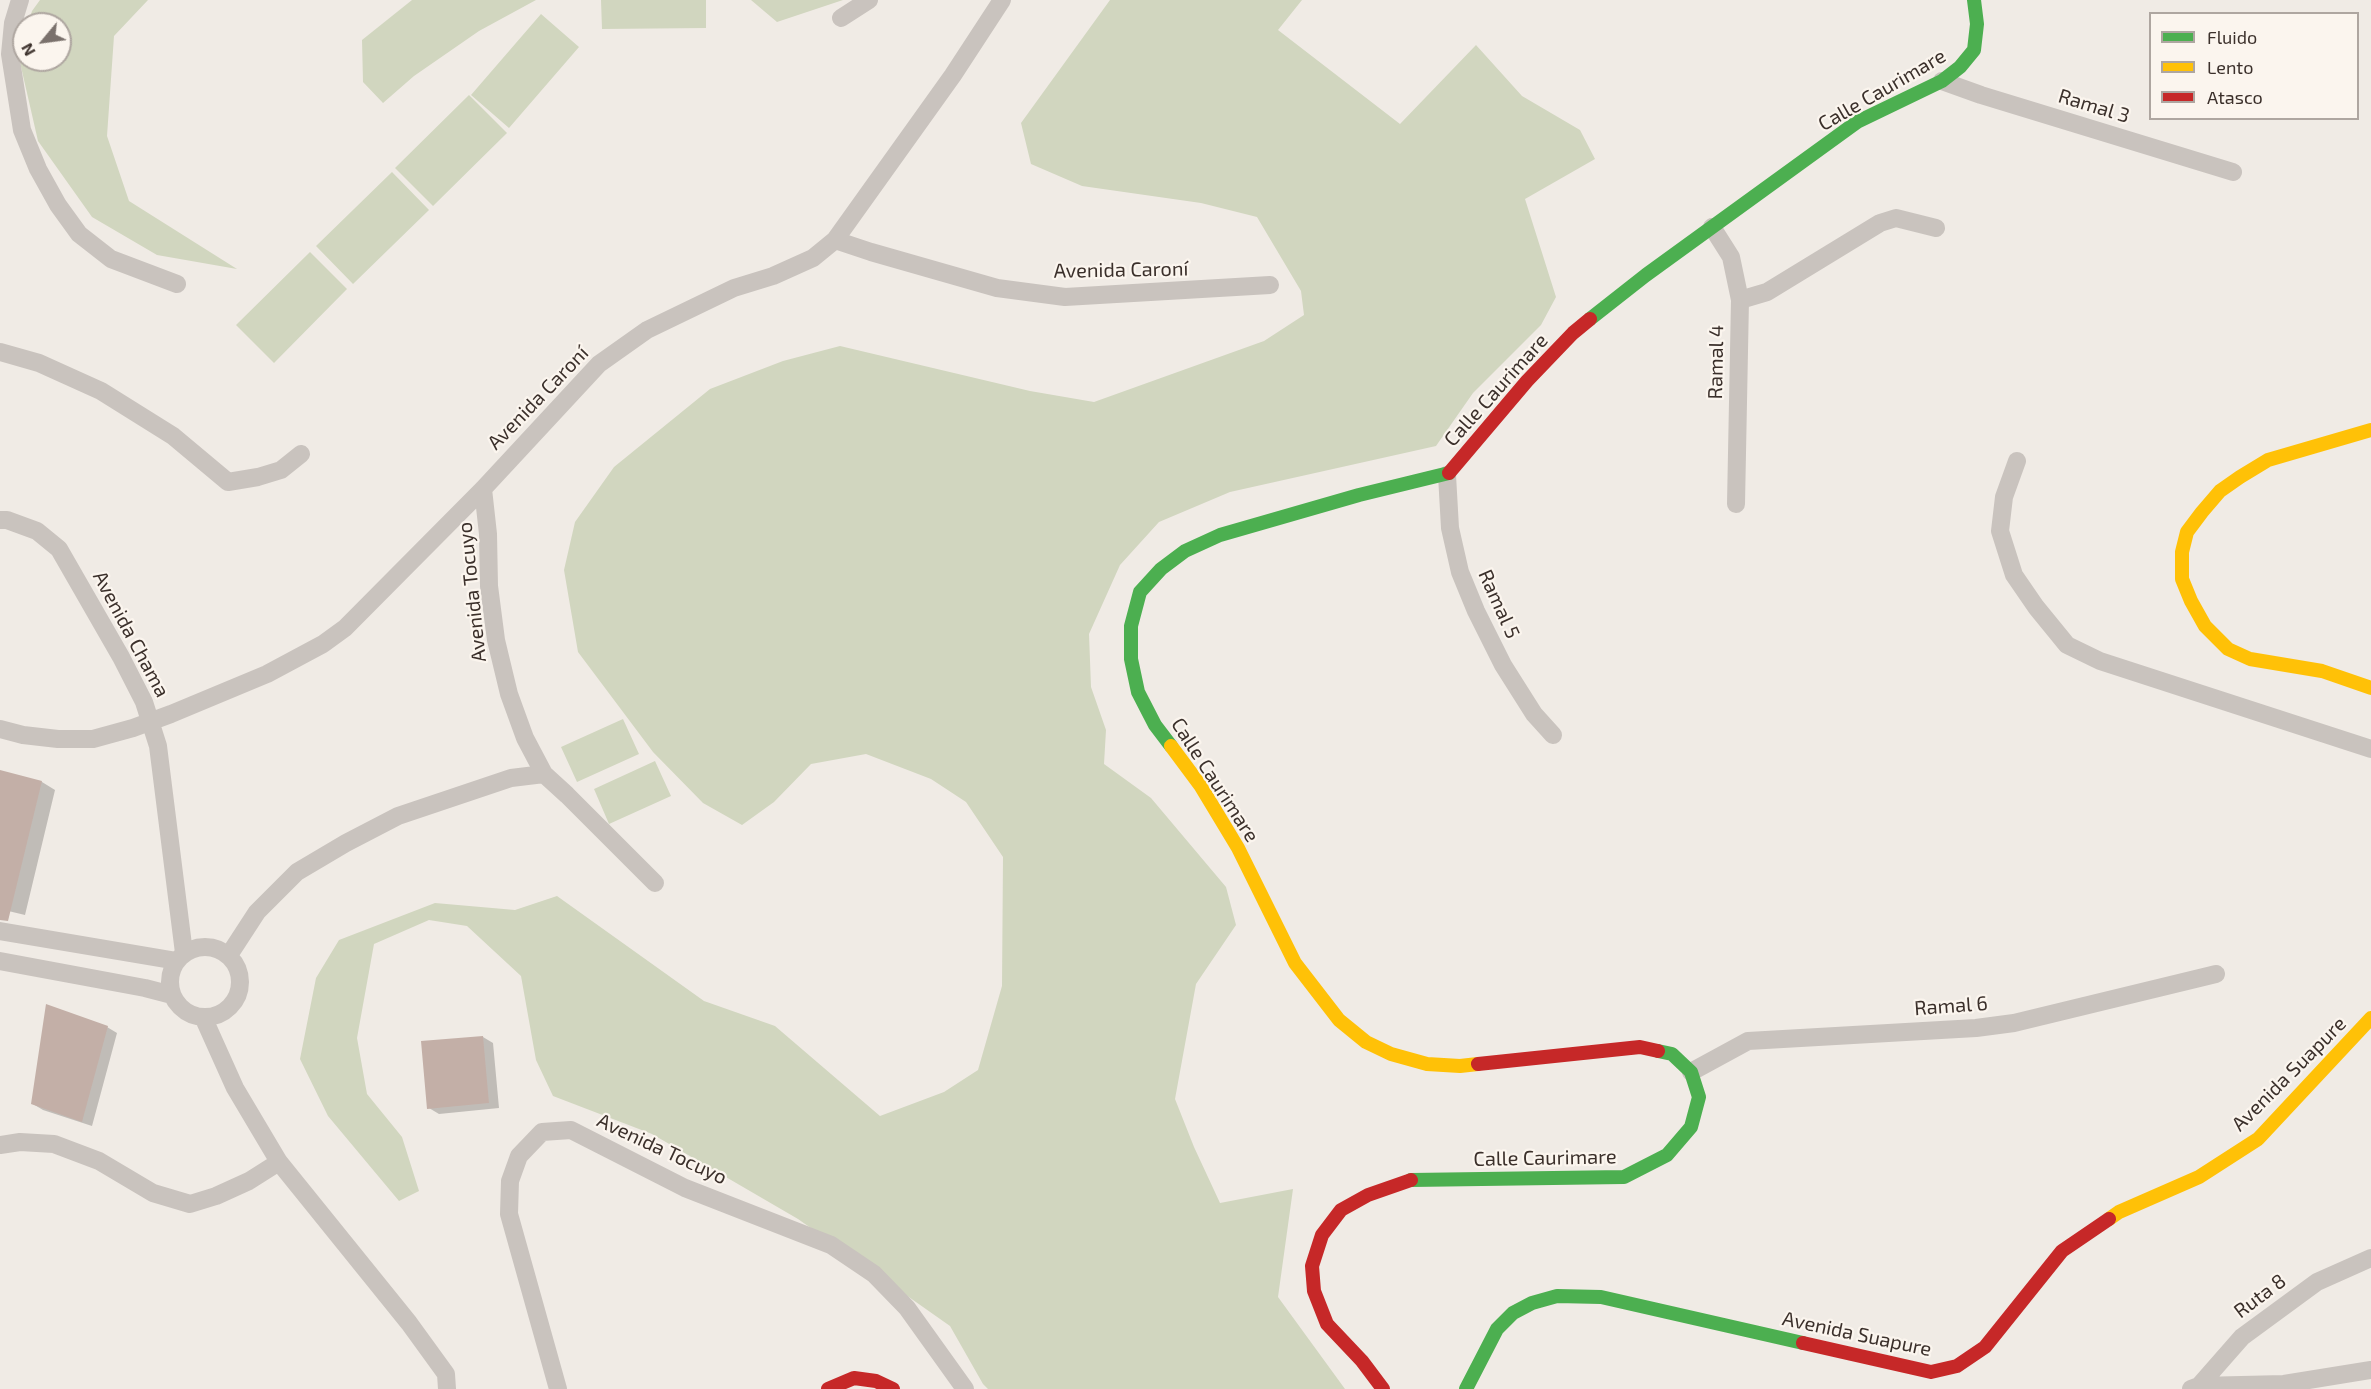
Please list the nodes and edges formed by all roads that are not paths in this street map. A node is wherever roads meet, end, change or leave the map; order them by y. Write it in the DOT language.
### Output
graph roads {
  1 [pos="20,0"];
  2 [pos="869,0"];
  3 [pos="1002,0"];
  4 [pos="1974,0"];
  5 [pos="841,18"];
  6 [pos="1942,81"];
  7 [pos="2233,172"];
  8 [pos="1712,227"];
  9 [pos="1935,228"];
  10 [pos="835,240"];
  11 [pos="177,284"];
  12 [pos="1270,285"];
  13 [pos="1740,300"];
  14 [pos="0,352"];
  15 [pos="2371,430"];
  16 [pos="301,454"];
  17 [pos="2017,461"];
  18 [pos="1447,475"];
  19 [pos="483,489"];
  20 [pos="1736,504"];
  21 [pos="0,520"];
  22 [pos="2371,688"];
  23 [pos="151,722"];
  24 [pos="0,729"];
  25 [pos="1553,735"];
  26 [pos="2371,749"];
  27 [pos="544,774"];
  28 [pos="656,883"];
  29 [pos="0,931"];
  30 [pos="229,955"];
  31 [pos="181,957"];
  32 [pos="0,961"];
  33 [pos="2216,974"];
  34 [pos="172,995"];
  35 [pos="2371,1018"];
  36 [pos="204,1019"];
  37 [pos="1691,1072"];
  38 [pos="0,1145"];
  39 [pos="279,1162"];
  40 [pos="2371,1258"];
  41 [pos="2371,1370"];
  42 [pos="2195,1388"];
  43 [pos="447,1389"];
  44 [pos="558,1389"];
  45 [pos="828,1389"];
  46 [pos="893,1389"];
  47 [pos="965,1389"];
  48 [pos="1383,1389"];
  49 [pos="1466,1389"];
  1 -- 11 [label="street"];
  2 -- 5 [label="street"];
  3 -- 10 [label="street"];
  4 -- 6 [label="street, Calle Caurimare"];
  6 -- 7 [label="street, Ramal 3"];
  6 -- 8 [label="street, Calle Caurimare"];
  8 -- 13 [label="street, Ramal 4"];
  8 -- 18 [label="street, Calle Caurimare"];
  9 -- 13 [label="street"];
  10 -- 12 [label="street, Avenida Caroní"];
  10 -- 19 [label="street, Avenida Caroní"];
  13 -- 20 [label="street, Ramal 4"];
  14 -- 16 [label="street"];
  15 -- 22 [label="street"];
  17 -- 26 [label="street"];
  18 -- 25 [label="street, Ramal 5"];
  18 -- 37 [label="street, Calle Caurimare"];
  19 -- 23 [label="street, Avenida Caroní"];
  19 -- 27 [label="street, Avenida Tocuyo"];
  21 -- 23 [label="street, Avenida Chama"];
  23 -- 24 [label="street, Avenida Caroní"];
  23 -- 31 [label="street, Avenida Chama"];
  27 -- 28 [label="street, Avenida Tocuyo"];
  27 -- 30 [label="street"];
  29 -- 31 [label="street"];
  30 -- 31 [label="street"];
  30 -- 36 [label="street"];
  31 -- 34 [label="street"];
  32 -- 34 [label="street"];
  33 -- 37 [label="street, Ramal 6"];
  34 -- 36 [label="street"];
  35 -- 49 [label="street, Avenida Suapure"];
  36 -- 39 [label="street"];
  37 -- 48 [label="street, Calle Caurimare"];
  38 -- 39 [label="street"];
  39 -- 43 [label="street"];
  40 -- 42 [label="street, Ruta 8"];
  41 -- 42 [label="street"];
  44 -- 47 [label="street, Avenida Tocuyo"];
  45 -- 46 [label="street"];
}
